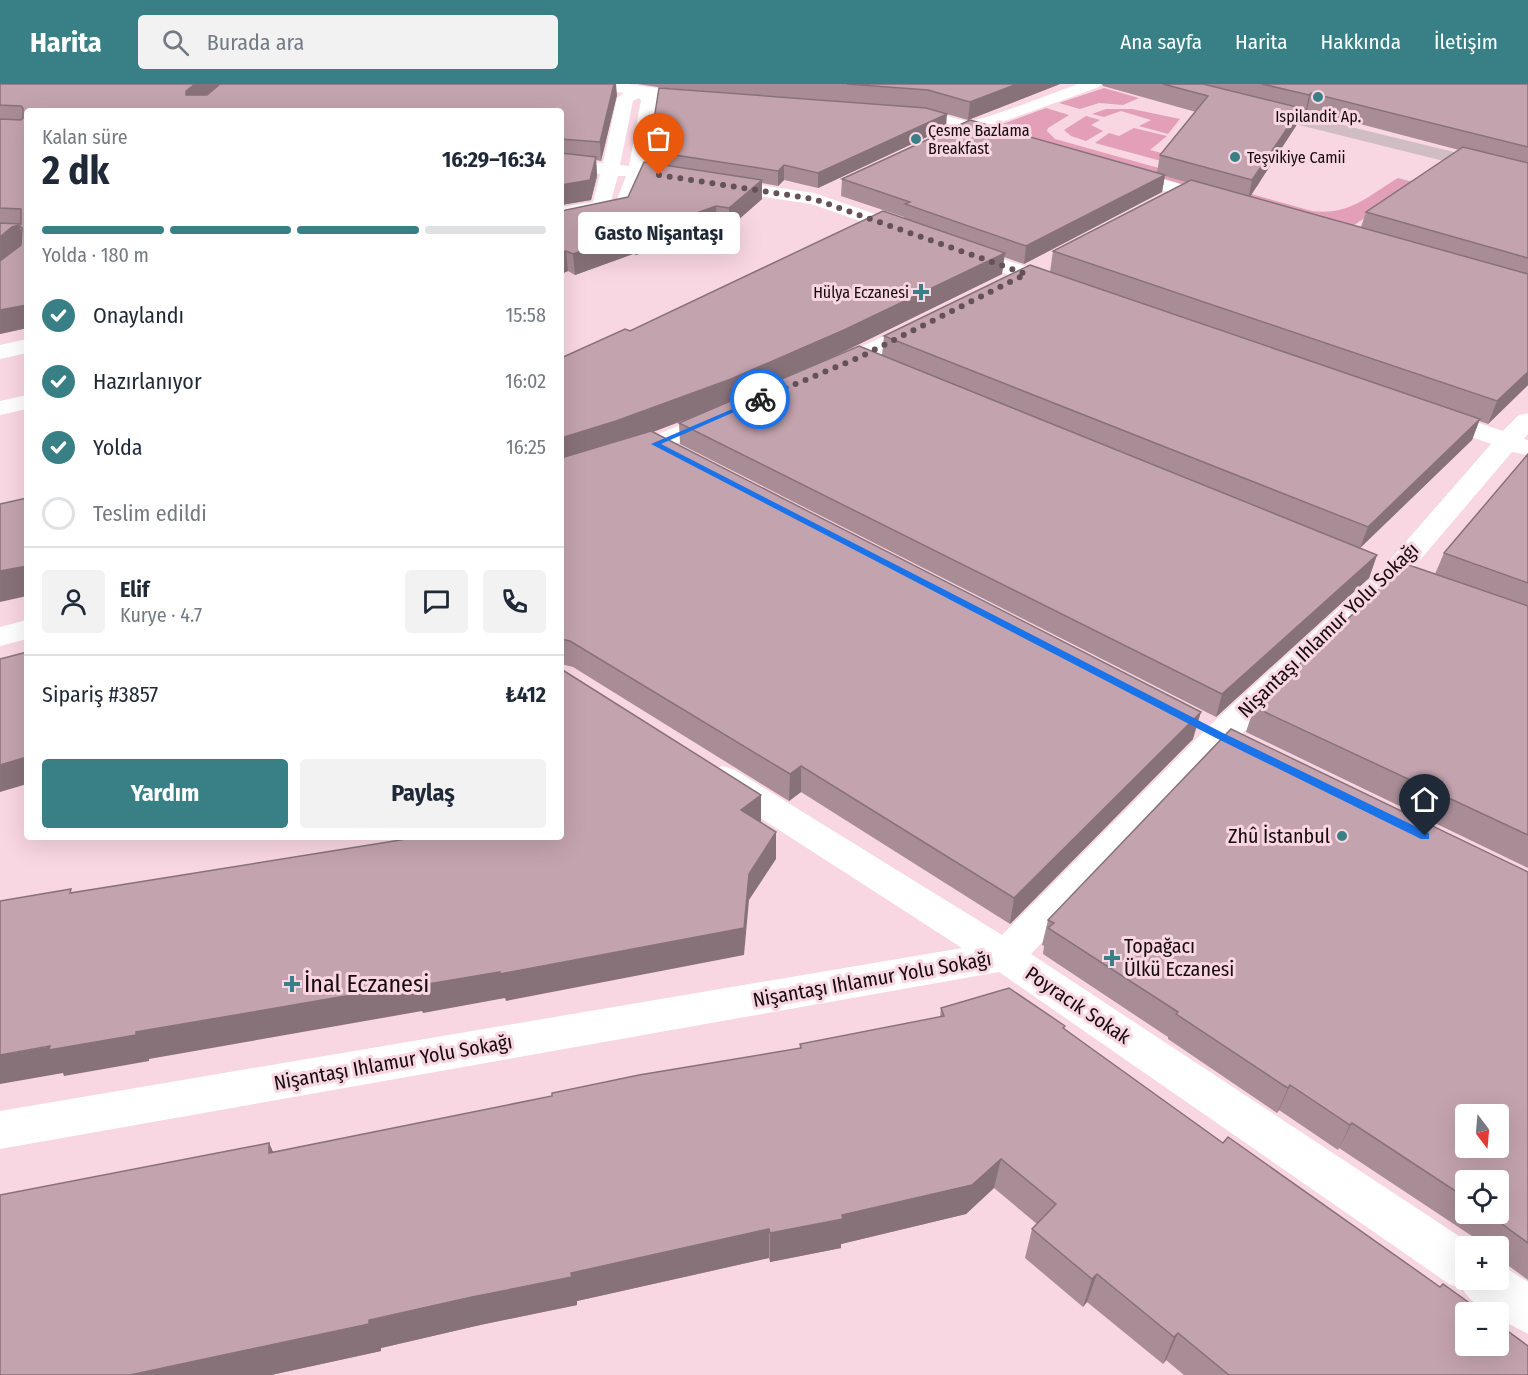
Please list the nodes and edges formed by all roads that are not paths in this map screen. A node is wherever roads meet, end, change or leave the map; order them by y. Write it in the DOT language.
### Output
graph roads {
  1 [pos="589,84"];
  2 [pos="1093,84"];
  3 [pos="615,85"];
  4 [pos="641,92"];
  5 [pos="723,100"];
  6 [pos="1237,104"];
  7 [pos="886,113"];
  8 [pos="969,127"];
  9 [pos="949,137"];
  10 [pos="1014,141"];
  11 [pos="564,165"];
  12 [pos="1105,168"];
  13 [pos="609,169"];
  14 [pos="637,172"];
  15 [pos="1528,176"];
  16 [pos="834,189"];
  17 [pos="1184,191"];
  18 [pos="814,199"];
  19 [pos="1241,207"];
  20 [pos="1152,208"];
  21 [pos="564,218"];
  22 [pos="1058,258"];
  23 [pos="1026,274"];
  24 [pos="995,290"];
  25 [pos="1082,294"];
  26 [pos="943,316"];
  27 [pos="24,347"];
  28 [pos="0,352"];
  29 [pos="860,357"];
  30 [pos="893,371"];
  31 [pos="816,375"];
  32 [pos="24,403"];
  33 [pos="741,407"];
  34 [pos="0,408"];
  35 [pos="1417,410"];
  36 [pos="1521,436"];
  37 [pos="654,444"];
  38 [pos="686,460"];
  39 [pos="564,473"];
  40 [pos="24,630"];
  41 [pos="0,637"];
  42 [pos="692,758"];
  43 [pos="1005,956"];
  44 [pos="0,1130"];
  45 [pos="1455,1261"];
  46 [pos="1498,1290"];
  47 [pos="1528,1310"];
  1 -- 3 [label="street"];
  2 -- 8 [label="street"];
  3 -- 4 [label="street"];
  4 -- 5 [label="street"];
  4 -- 13 [label="street"];
  4 -- 14 [label="street"];
  6 -- 15 [label="main road"];
  7 -- 8 [label="street"];
  8 -- 9 [label="street"];
  8 -- 10 [label="street"];
  11 -- 13 [label="street"];
  12 -- 17 [label="street"];
  13 -- 14 [label="street"];
  13 -- 21 [label="street"];
  14 -- 18 [label="street"];
  14 -- 21 [label="street"];
  16 -- 18 [label="street"];
  17 -- 19 [label="street"];
  17 -- 20 [label="street"];
  18 -- 23 [label="street"];
  22 -- 23 [label="street"];
  23 -- 24 [label="street"];
  23 -- 25 [label="street"];
  26 -- 29 [label="street"];
  27 -- 28 [label="street"];
  29 -- 30 [label="street"];
  29 -- 31 [label="street"];
  32 -- 34 [label="street"];
  33 -- 37 [label="street"];
  35 -- 36 [label="street"];
  36 -- 43 [label="street, Nişantaşı Ihlamur Yolu Sokağı"];
  37 -- 38 [label="street"];
  37 -- 39 [label="street"];
  40 -- 41 [label="street"];
  42 -- 43 [label="street, Poyracık Sokak"];
  43 -- 44 [label="street, Nişantaşı Ihlamur Yolu Sokağı"];
  43 -- 45 [label="street, Poyracık Sokak"];
  46 -- 47 [label="street"];
}
